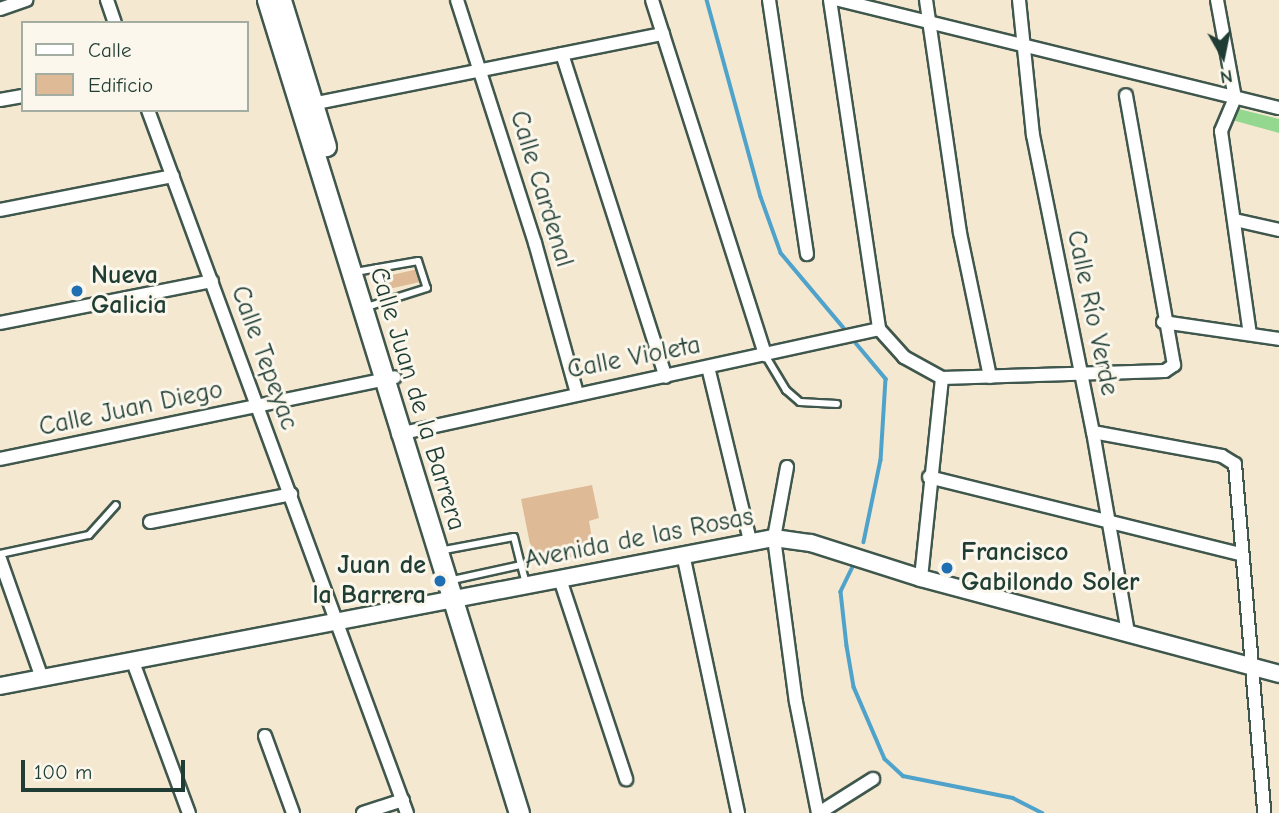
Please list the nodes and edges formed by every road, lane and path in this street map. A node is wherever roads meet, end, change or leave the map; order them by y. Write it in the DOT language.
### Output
graph roads {
  1 [pos="26,0"];
  2 [pos="107,0"];
  3 [pos="267,0"];
  4 [pos="281,0"];
  5 [pos="457,0"];
  6 [pos="652,0"];
  7 [pos="769,0"];
  8 [pos="830,0"];
  9 [pos="839,0"];
  10 [pos="926,0"];
  11 [pos="1019,0"];
  12 [pos="1217,0"];
  13 [pos="0,9"];
  14 [pos="115,21"];
  15 [pos="926,23"];
  16 [pos="663,34"];
  17 [pos="1020,46"];
  18 [pos="562,54"];
  19 [pos="481,70"];
  20 [pos="1126,94"];
  21 [pos="21,96"];
  22 [pos="1235,98"];
  23 [pos="0,100"];
  24 [pos="307,105"];
  25 [pos="1279,108"];
  26 [pos="149,112"];
  27 [pos="173,176"];
  28 [pos="0,210"];
  29 [pos="1235,220"];
  30 [pos="1279,230"];
  31 [pos="807,254"];
  32 [pos="369,269"];
  33 [pos="212,281"];
  34 [pos="371,298"];
  35 [pos="1163,321"];
  36 [pos="0,323"];
  37 [pos="879,329"];
  38 [pos="1250,334"];
  39 [pos="1279,338"];
  40 [pos="765,355"];
  41 [pos="708,367"];
  42 [pos="1079,371"];
  43 [pos="666,377"];
  44 [pos="990,377"];
  45 [pos="389,378"];
  46 [pos="942,378"];
  47 [pos="577,393"];
  48 [pos="837,404"];
  49 [pos="258,406"];
  50 [pos="1093,432"];
  51 [pos="405,433"];
  52 [pos="0,459"];
  53 [pos="787,467"];
  54 [pos="929,477"];
  55 [pos="291,494"];
  56 [pos="116,505"];
  57 [pos="150,522"];
  58 [pos="1108,522"];
  59 [pos="774,538"];
  60 [pos="750,540"];
  61 [pos="443,551"];
  62 [pos="0,554"];
  63 [pos="683,554"];
  64 [pos="1241,554"];
  65 [pos="0,559"];
  66 [pos="521,565"];
  67 [pos="921,578"];
  68 [pos="560,579"];
  69 [pos="452,580"];
  70 [pos="527,586"];
  71 [pos="459,599"];
  72 [pos="338,621"];
  73 [pos="1128,633"];
  74 [pos="133,662"];
  75 [pos="1249,667"];
  76 [pos="1279,674"];
  77 [pos="42,678"];
  78 [pos="0,686"];
  79 [pos="265,736"];
  80 [pos="626,779"];
  81 [pos="873,779"];
  82 [pos="405,807"];
  83 [pos="189,813"];
  84 [pos="292,813"];
  85 [pos="363,813"];
  86 [pos="519,813"];
  87 [pos="531,813"];
  88 [pos="738,813"];
  89 [pos="818,813"];
  90 [pos="1264,813"];
  1 -- 13 [label="street"];
  2 -- 14 [label="street"];
  3 -- 24 [label="main road, Calle Juan de la Barrera"];
  4 -- 24 [label="main road, Calle Juan de la Barrera"];
  5 -- 19 [label="street, Calle Cardenal"];
  6 -- 16 [label="street"];
  7 -- 31 [label="street"];
  8 -- 37 [label="street"];
  9 -- 15 [label="street"];
  10 -- 15 [label="street"];
  11 -- 17 [label="street, Calle Río Verde"];
  12 -- 22 [label="street"];
  15 -- 17 [label="street"];
  15 -- 44 [label="street"];
  16 -- 18 [label="street"];
  16 -- 40 [label="street"];
  17 -- 22 [label="street"];
  17 -- 42 [label="street, Calle Río Verde"];
  18 -- 19 [label="street"];
  18 -- 43 [label="street"];
  19 -- 24 [label="street"];
  19 -- 47 [label="street, Calle Cardenal"];
  20 -- 35 [label="street"];
  21 -- 23 [label="street"];
  22 -- 25 [label="street"];
  22 -- 29 [label="street"];
  24 -- 32 [label="main road, Calle Juan de la Barrera"];
  24 -- 34 [label="main road, Calle Juan de la Barrera"];
  26 -- 27 [label="street, Calle Tepeyac"];
  27 -- 28 [label="street"];
  27 -- 33 [label="street, Calle Tepeyac"];
  29 -- 30 [label="street"];
  29 -- 38 [label="street"];
  32 -- 34 [label="main road, Calle Juan de la Barrera"];
  32 -- 34 [label="lane"];
  33 -- 36 [label="street"];
  33 -- 49 [label="street, Calle Tepeyac"];
  34 -- 45 [label="main road, Calle Juan de la Barrera"];
  35 -- 38 [label="street"];
  35 -- 42 [label="street"];
  37 -- 40 [label="street, Calle Violeta"];
  37 -- 46 [label="street"];
  38 -- 39 [label="street"];
  40 -- 41 [label="street, Calle Violeta"];
  40 -- 48 [label="lane"];
  41 -- 43 [label="street, Calle Violeta"];
  41 -- 60 [label="street"];
  42 -- 44 [label="street"];
  42 -- 50 [label="street, Calle Río Verde"];
  43 -- 47 [label="street, Calle Violeta"];
  44 -- 46 [label="street"];
  45 -- 49 [label="street, Calle Juan Diego"];
  45 -- 51 [label="main road, Calle Juan de la Barrera"];
  46 -- 54 [label="street"];
  47 -- 51 [label="street, Calle Violeta"];
  49 -- 52 [label="street, Calle Juan Diego"];
  49 -- 55 [label="street, Calle Tepeyac"];
  50 -- 58 [label="street, Calle Río Verde"];
  50 -- 64 [label="street"];
  51 -- 61 [label="main road, Calle Juan de la Barrera"];
  53 -- 59 [label="street"];
  54 -- 58 [label="street"];
  54 -- 67 [label="street"];
  55 -- 57 [label="street"];
  55 -- 72 [label="street, Calle Tepeyac"];
  56 -- 62 [label="lane"];
  58 -- 64 [label="street"];
  58 -- 73 [label="street, Calle Río Verde"];
  59 -- 60 [label="street, Avenida de las Rosas"];
  59 -- 67 [label="street, Avenida de las Rosas"];
  59 -- 89 [label="street"];
  60 -- 63 [label="street, Avenida de las Rosas"];
  61 -- 66 [label="lane"];
  61 -- 69 [label="main road, Calle Juan de la Barrera"];
  63 -- 68 [label="street, Avenida de las Rosas"];
  63 -- 88 [label="street"];
  64 -- 75 [label="street"];
  65 -- 77 [label="street"];
  66 -- 69 [label="lane"];
  66 -- 70 [label="lane"];
  67 -- 73 [label="street, Avenida de las Rosas"];
  68 -- 70 [label="street, Avenida de las Rosas"];
  68 -- 80 [label="street"];
  69 -- 71 [label="main road, Calle Juan de la Barrera"];
  70 -- 71 [label="street, Avenida de las Rosas"];
  71 -- 72 [label="street, Avenida de las Rosas"];
  71 -- 86 [label="main road, Calle Juan de la Barrera"];
  71 -- 87 [label="main road, Calle Juan de la Barrera"];
  72 -- 74 [label="street, Avenida de las Rosas"];
  72 -- 82 [label="street, Calle Tepeyac"];
  73 -- 75 [label="street, Avenida de las Rosas"];
  74 -- 77 [label="street, Avenida de las Rosas"];
  74 -- 83 [label="street"];
  75 -- 76 [label="street, Avenida de las Rosas"];
  75 -- 90 [label="street"];
  77 -- 78 [label="street, Avenida de las Rosas"];
  79 -- 84 [label="street"];
  81 -- 89 [label="street"];
  82 -- 85 [label="street"];
}
